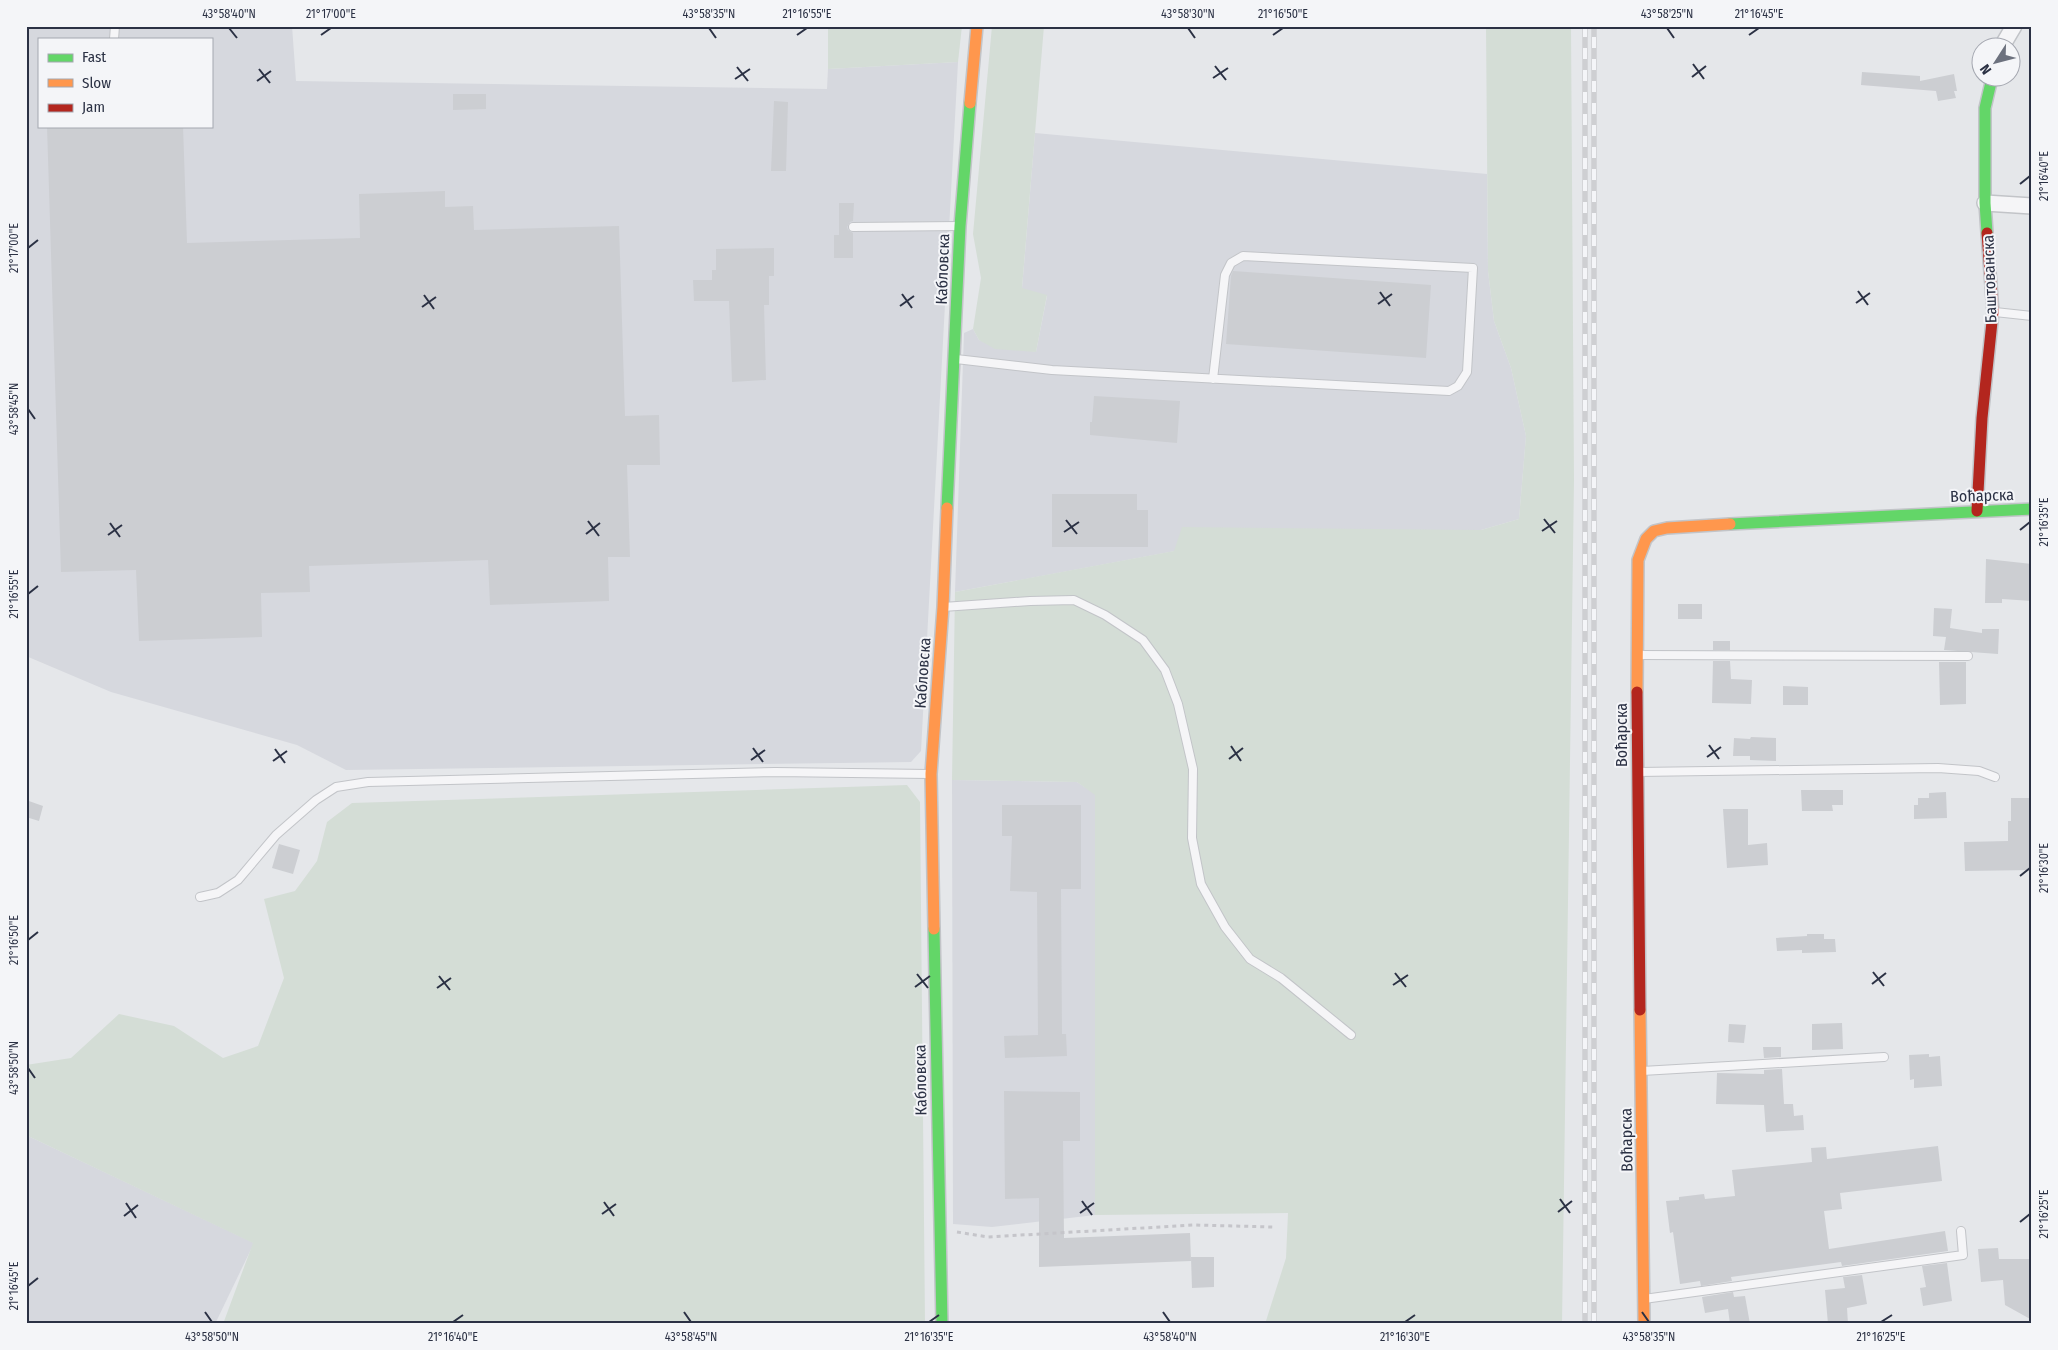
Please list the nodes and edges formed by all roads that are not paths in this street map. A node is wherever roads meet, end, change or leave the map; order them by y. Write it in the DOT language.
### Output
graph roads {
  1 [pos="977,26"];
  2 [pos="2014,26"];
  3 [pos="2007,38"];
  4 [pos="1990,88"];
  5 [pos="1986,203"];
  6 [pos="2032,206"];
  7 [pos="960,226"];
  8 [pos="853,227"];
  9 [pos="1993,312"];
  10 [pos="2032,316"];
  11 [pos="955,359"];
  12 [pos="1214,379"];
  13 [pos="2032,509"];
  14 [pos="1977,511"];
  15 [pos="943,606"];
  16 [pos="1638,655"];
  17 [pos="1968,656"];
  18 [pos="1637,772"];
  19 [pos="931,774"];
  20 [pos="1995,776"];
  21 [pos="200,897"];
  22 [pos="1351,1035"];
  23 [pos="1884,1057"];
  24 [pos="1641,1071"];
  25 [pos="1961,1231"];
  26 [pos="1644,1299"];
  27 [pos="942,1324"];
  28 [pos="1644,1324"];
  1 -- 7 [label="street, Кабловска"];
  2 -- 3 [label="street"];
  4 -- 5 [label="street, Баштованска"];
  5 -- 6 [label="street"];
  5 -- 9 [label="street, Баштованска"];
  7 -- 8 [label="lane"];
  7 -- 11 [label="street, Кабловска"];
  9 -- 10 [label="lane"];
  9 -- 14 [label="street, Баштованска"];
  11 -- 12 [label="lane"];
  11 -- 15 [label="street, Кабловска"];
  12 -- 12 [label="lane"];
  13 -- 14 [label="street, Воћарска"];
  14 -- 16 [label="street, Воћарска"];
  15 -- 19 [label="street, Кабловска"];
  15 -- 22 [label="lane"];
  16 -- 17 [label="lane"];
  16 -- 18 [label="street, Воћарска"];
  18 -- 20 [label="lane"];
  18 -- 24 [label="street, Воћарска"];
  19 -- 21 [label="lane"];
  19 -- 27 [label="street, Кабловска"];
  23 -- 24 [label="lane"];
  24 -- 26 [label="street, Воћарска"];
  25 -- 26 [label="lane"];
  26 -- 28 [label="street, Воћарска"];
}
